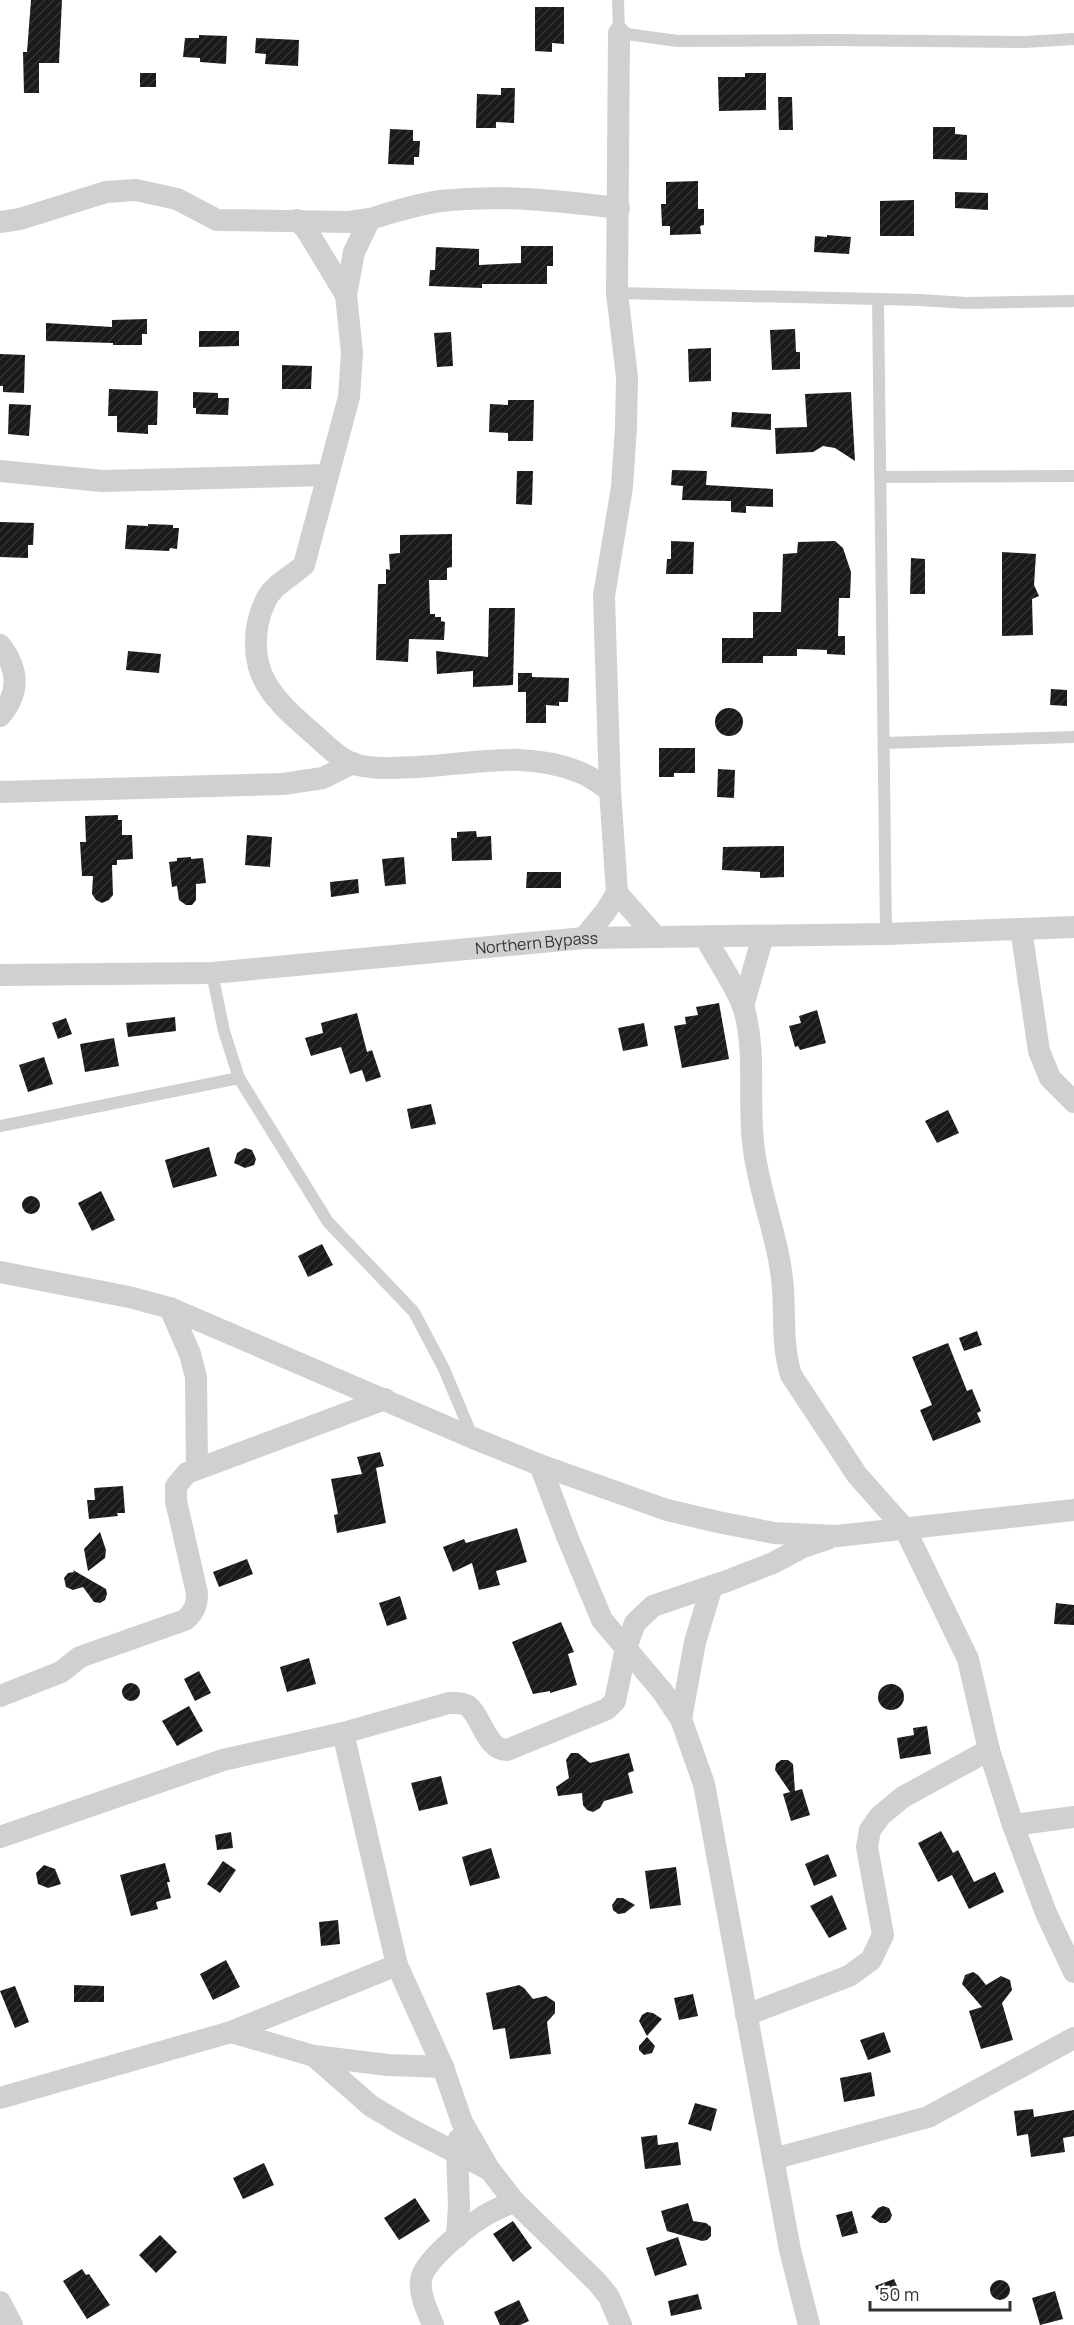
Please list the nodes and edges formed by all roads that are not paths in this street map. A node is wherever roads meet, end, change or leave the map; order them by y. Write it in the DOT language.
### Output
graph roads {
  1 [pos="618,0"];
  2 [pos="619,33"];
  3 [pos="1074,39"];
  4 [pos="620,208"];
  5 [pos="369,219"];
  6 [pos="297,220"];
  7 [pos="0,222"];
  8 [pos="617,293"];
  9 [pos="346,295"];
  10 [pos="878,300"];
  11 [pos="1074,301"];
  12 [pos="0,471"];
  13 [pos="327,475"];
  14 [pos="1074,476"];
  15 [pos="880,477"];
  16 [pos="0,645"];
  17 [pos="0,716"];
  18 [pos="1074,737"];
  19 [pos="884,743"];
  20 [pos="353,764"];
  21 [pos="610,790"];
  22 [pos="0,792"];
  23 [pos="617,893"];
  24 [pos="1074,927"];
  25 [pos="1021,929"];
  26 [pos="886,934"];
  27 [pos="763,936"];
  28 [pos="656,937"];
  29 [pos="705,937"];
  30 [pos="584,938"];
  31 [pos="212,973"];
  32 [pos="0,975"];
  33 [pos="743,1006"];
  34 [pos="238,1078"];
  35 [pos="1074,1102"];
  36 [pos="0,1126"];
  37 [pos="0,1272"];
  38 [pos="170,1308"];
  39 [pos="385,1399"];
  40 [pos="473,1438"];
  41 [pos="540,1465"];
  42 [pos="197,1469"];
  43 [pos="1074,1510"];
  44 [pos="905,1529"];
  45 [pos="837,1536"];
  46 [pos="712,1586"];
  47 [pos="626,1648"];
  48 [pos="0,1696"];
  49 [pos="681,1719"];
  50 [pos="343,1733"];
  51 [pos="989,1750"];
  52 [pos="1074,1816"];
  53 [pos="1013,1825"];
  54 [pos="0,1837"];
  55 [pos="397,1965"];
  56 [pos="1072,1967"];
  57 [pos="746,2015"];
  58 [pos="231,2031"];
  59 [pos="1074,2038"];
  60 [pos="314,2056"];
  61 [pos="443,2067"];
  62 [pos="0,2098"];
  63 [pos="462,2122"];
  64 [pos="457,2151"];
  65 [pos="773,2159"];
  66 [pos="489,2169"];
  67 [pos="514,2201"];
  68 [pos="457,2237"];
  69 [pos="0,2302"];
  70 [pos="12,2325"];
  71 [pos="433,2325"];
  72 [pos="621,2325"];
  73 [pos="809,2325"];
  1 -- 2 [label="lane"];
  2 -- 3 [label="lane"];
  2 -- 4 [label="street"];
  4 -- 5 [label="street"];
  4 -- 8 [label="street"];
  5 -- 6 [label="street"];
  5 -- 9 [label="street"];
  6 -- 7 [label="street"];
  6 -- 9 [label="street"];
  8 -- 10 [label="lane"];
  8 -- 21 [label="street"];
  9 -- 13 [label="street"];
  10 -- 11 [label="lane"];
  10 -- 15 [label="lane"];
  12 -- 13 [label="street"];
  13 -- 20 [label="street"];
  14 -- 15 [label="lane"];
  15 -- 19 [label="lane"];
  16 -- 17 [label="street"];
  18 -- 19 [label="lane"];
  19 -- 26 [label="lane"];
  20 -- 21 [label="street"];
  20 -- 22 [label="street"];
  21 -- 23 [label="street"];
  23 -- 28 [label="street"];
  23 -- 30 [label="street"];
  24 -- 25 [label="street, Northern Bypass"];
  25 -- 26 [label="street, Northern Bypass"];
  25 -- 35 [label="street"];
  26 -- 27 [label="street, Northern Bypass"];
  27 -- 29 [label="street, Northern Bypass"];
  27 -- 33 [label="street"];
  28 -- 29 [label="street, Northern Bypass"];
  28 -- 30 [label="street, Northern Bypass"];
  29 -- 33 [label="street"];
  30 -- 31 [label="street, Northern Bypass"];
  31 -- 32 [label="street, Northern Bypass"];
  31 -- 34 [label="lane"];
  33 -- 44 [label="street"];
  34 -- 36 [label="lane"];
  34 -- 40 [label="lane"];
  37 -- 38 [label="street"];
  38 -- 39 [label="street"];
  38 -- 42 [label="street"];
  39 -- 40 [label="street"];
  39 -- 42 [label="street"];
  40 -- 41 [label="street"];
  41 -- 45 [label="street"];
  41 -- 47 [label="street"];
  42 -- 48 [label="street"];
  43 -- 44 [label="street"];
  44 -- 45 [label="street"];
  44 -- 51 [label="street"];
  45 -- 46 [label="street"];
  46 -- 47 [label="street"];
  46 -- 49 [label="street"];
  47 -- 49 [label="street"];
  47 -- 50 [label="street"];
  49 -- 57 [label="street"];
  50 -- 54 [label="street"];
  50 -- 55 [label="street"];
  51 -- 53 [label="street"];
  51 -- 57 [label="street"];
  52 -- 53 [label="street"];
  53 -- 56 [label="street"];
  55 -- 58 [label="street"];
  55 -- 61 [label="street"];
  57 -- 65 [label="street"];
  58 -- 60 [label="street"];
  58 -- 62 [label="street"];
  59 -- 65 [label="street"];
  60 -- 61 [label="street"];
  60 -- 64 [label="street"];
  61 -- 63 [label="street"];
  63 -- 64 [label="street"];
  63 -- 66 [label="street"];
  64 -- 66 [label="street"];
  64 -- 68 [label="street"];
  65 -- 73 [label="street"];
  66 -- 67 [label="street"];
  67 -- 68 [label="street"];
  67 -- 72 [label="street"];
  68 -- 71 [label="street"];
  69 -- 70 [label="street"];
}
